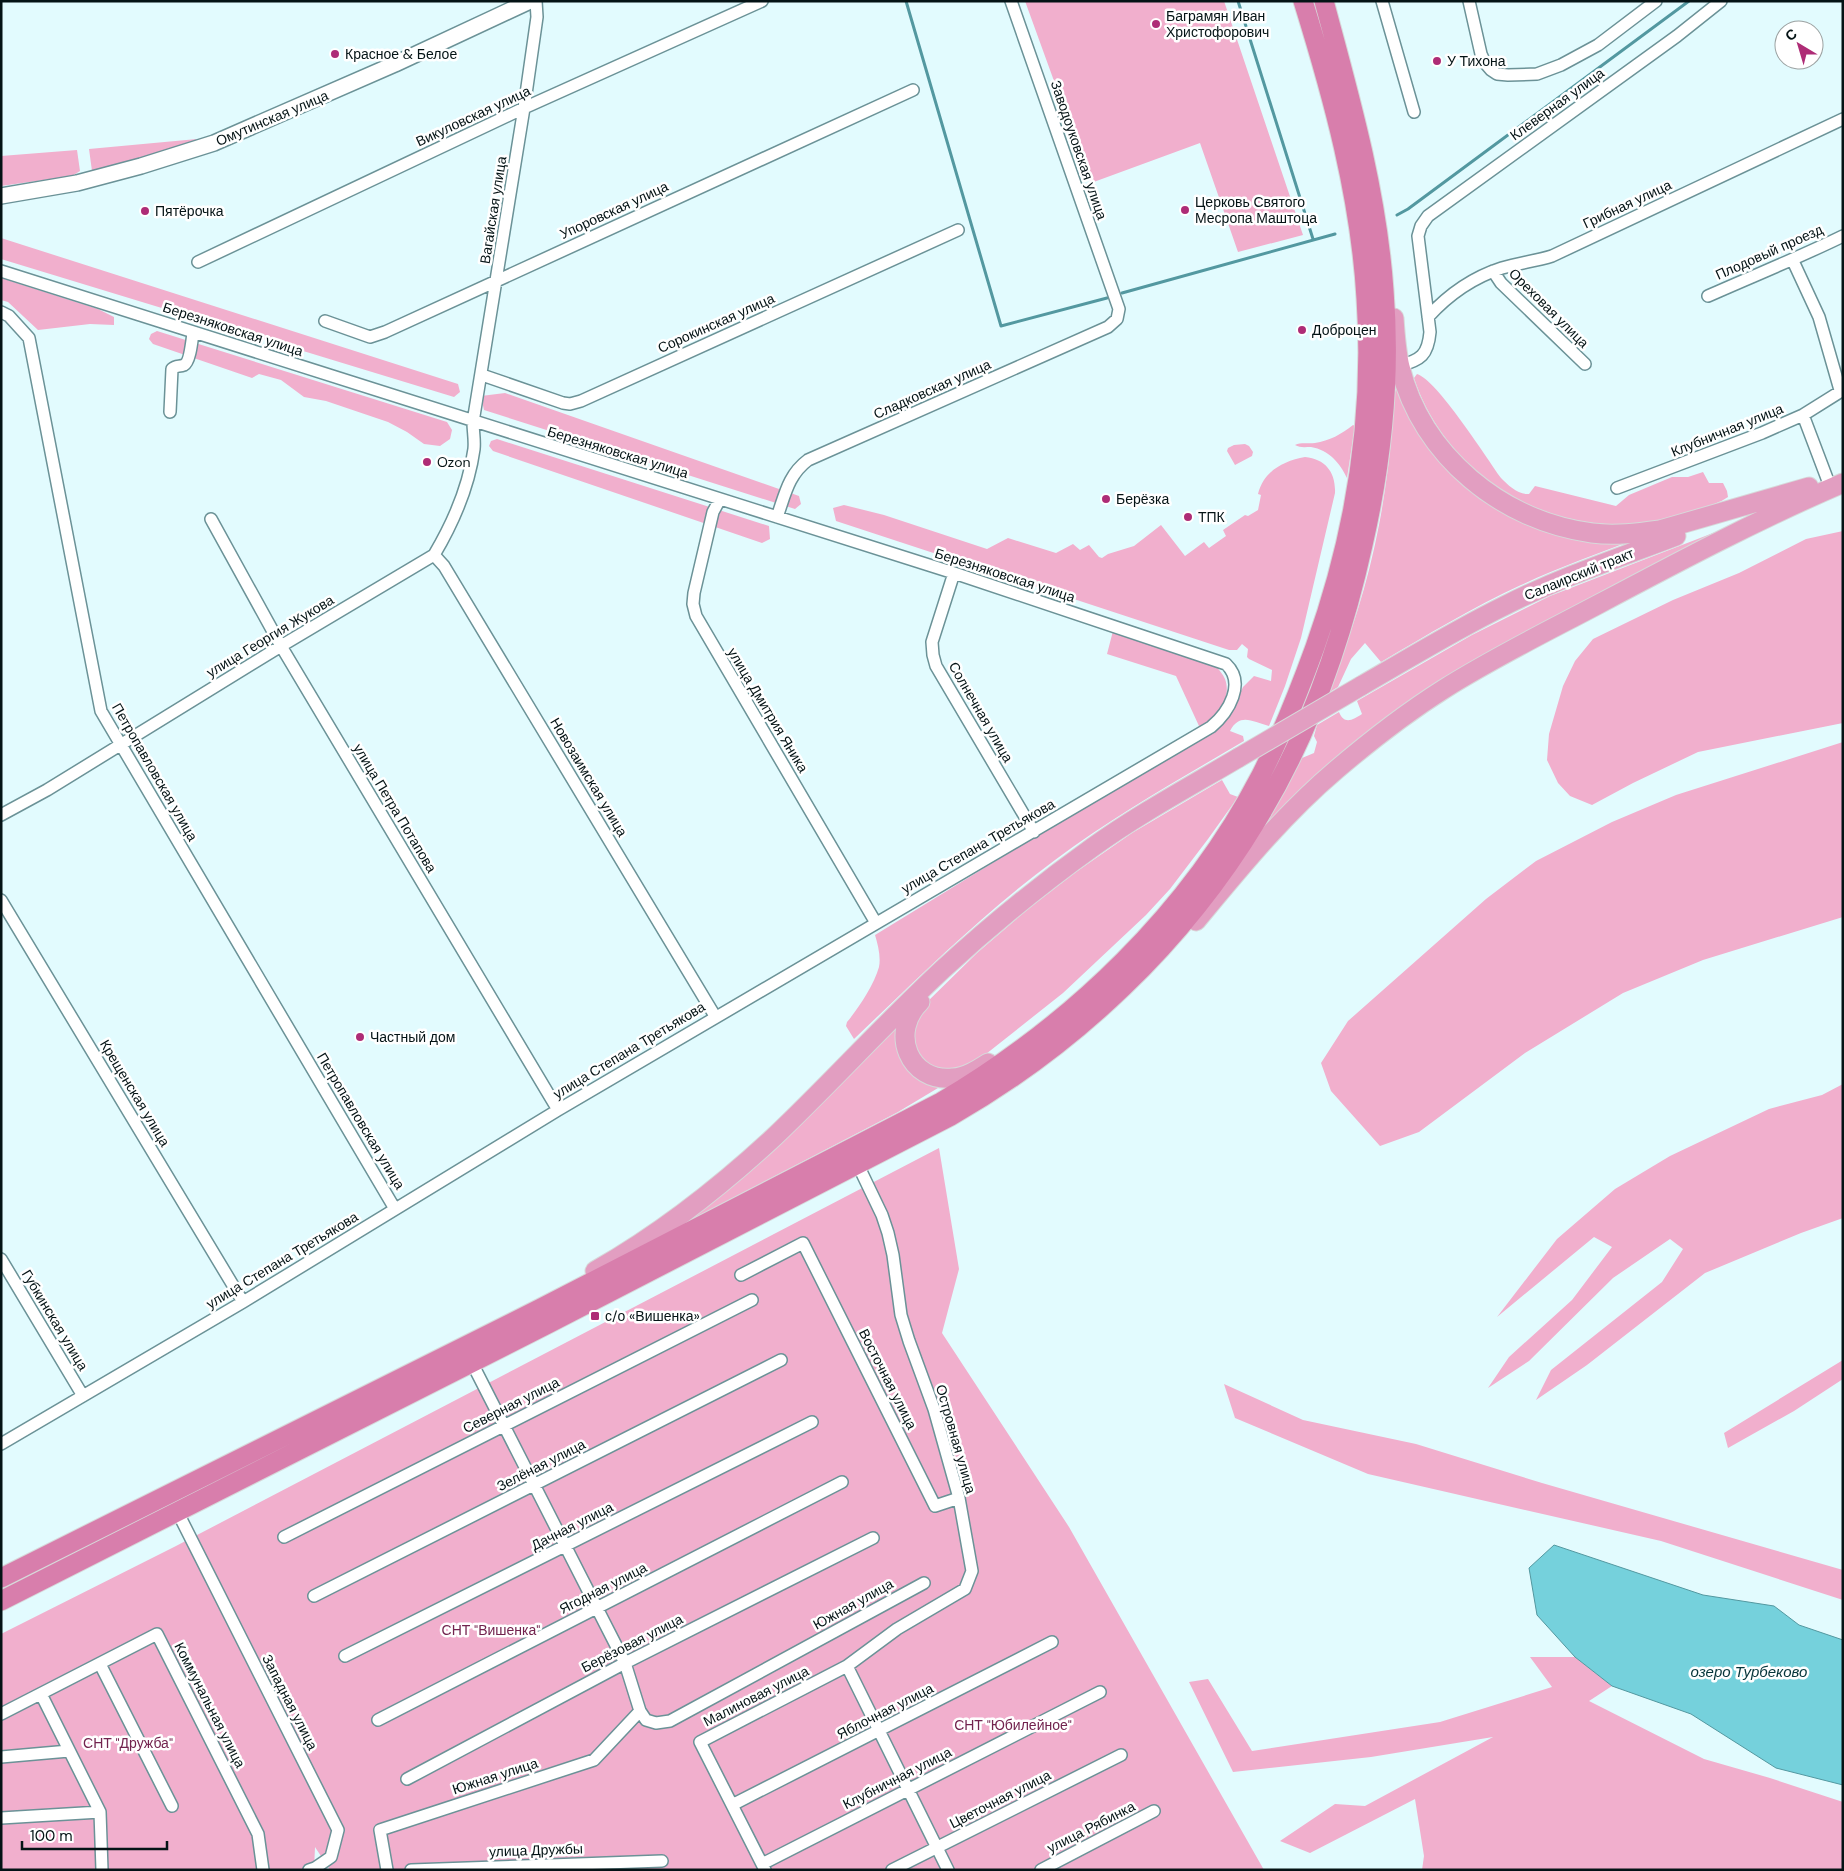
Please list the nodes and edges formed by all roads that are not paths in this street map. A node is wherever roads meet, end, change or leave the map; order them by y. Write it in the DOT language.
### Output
graph roads {
  1 [pos="530,1"];
  2 [pos="536,1"];
  3 [pos="762,1"];
  4 [pos="1010,1"];
  5 [pos="1303,1"];
  6 [pos="1324,1"];
  7 [pos="1330,1"];
  8 [pos="1382,1"];
  9 [pos="1469,1"];
  10 [pos="1656,1"];
  11 [pos="1721,1"];
  12 [pos="913,90"];
  13 [pos="524,108"];
  14 [pos="1414,112"];
  15 [pos="1843,119"];
  16 [pos="1,196"];
  17 [pos="958,230"];
  18 [pos="1843,236"];
  19 [pos="1793,260"];
  20 [pos="198,262"];
  21 [pos="1,271"];
  22 [pos="1493,271"];
  23 [pos="498,280"];
  24 [pos="1708,296"];
  25 [pos="1119,309"];
  26 [pos="1,312"];
  27 [pos="1428,317"];
  28 [pos="325,321"];
  29 [pos="193,333"];
  30 [pos="1584,364"];
  31 [pos="1399,366"];
  32 [pos="482,374"];
  33 [pos="1842,390"];
  34 [pos="170,412"];
  35 [pos="1803,415"];
  36 [pos="473,422"];
  37 [pos="1838,480"];
  38 [pos="1809,487"];
  39 [pos="1617,488"];
  40 [pos="720,500"];
  41 [pos="777,517"];
  42 [pos="211,519"];
  43 [pos="434,555"];
  44 [pos="954,574"];
  45 [pos="282,646"];
  46 [pos="1226,664"];
  47 [pos="120,745"];
  48 [pos="1,815"];
  49 [pos="1034,832"];
  50 [pos="1182,896"];
  51 [pos="1,900"];
  52 [pos="997,922"];
  53 [pos="876,923"];
  54 [pos="716,1016"];
  55 [pos="1036,1062"];
  56 [pos="558,1110"];
  57 [pos="858,1166"];
  58 [pos="395,1209"];
  59 [pos="1,1258"];
  60 [pos="741,1274"];
  61 [pos="752,1300"];
  62 [pos="243,1302"];
  63 [pos="781,1360"];
  64 [pos="472,1363"];
  65 [pos="419,1369"];
  66 [pos="83,1396"];
  67 [pos="812,1422"];
  68 [pos="504,1426"];
  69 [pos="1,1444"];
  70 [pos="842,1482"];
  71 [pos="534,1485"];
  72 [pos="959,1498"];
  73 [pos="177,1510"];
  74 [pos="103,1527"];
  75 [pos="284,1537"];
  76 [pos="873,1538"];
  77 [pos="111,1544"];
  78 [pos="565,1546"];
  79 [pos="1,1578"];
  80 [pos="924,1583"];
  81 [pos="314,1596"];
  82 [pos="1,1600"];
  83 [pos="597,1608"];
  84 [pos="1052,1642"];
  85 [pos="345,1656"];
  86 [pos="625,1663"];
  87 [pos="100,1664"];
  88 [pos="847,1666"];
  89 [pos="1100,1692"];
  90 [pos="41,1694"];
  91 [pos="640,1711"];
  92 [pos="1,1714"];
  93 [pos="378,1720"];
  94 [pos="879,1731"];
  95 [pos="69,1751"];
  96 [pos="1121,1755"];
  97 [pos="1,1757"];
  98 [pos="407,1779"];
  99 [pos="908,1788"];
  100 [pos="732,1805"];
  101 [pos="172,1806"];
  102 [pos="1154,1811"];
  103 [pos="100,1812"];
  104 [pos="1,1818"];
  105 [pos="937,1847"];
  106 [pos="662,1861"];
  107 [pos="763,1867"];
  108 [pos="313,1869"];
  109 [pos="102,1870"];
  110 [pos="263,1870"];
  111 [pos="387,1870"];
  112 [pos="411,1870"];
  113 [pos="892,1870"];
  114 [pos="948,1870"];
  115 [pos="1041,1870"];
  1 -- 16 [label="street, Омутинская улица"];
  2 -- 13 [label="street, Вагайская улица"];
  3 -- 13 [label="street, Викуловская улица"];
  4 -- 25 [label="street, Заводоуковская улица"];
  5 -- 50 [label="highway"];
  6 -- 55 [label="highway"];
  7 -- 31 [label="main road"];
  8 -- 14 [label="street"];
  9 -- 10 [label="street"];
  11 -- 27 [label="street, Клеверная улица"];
  12 -- 23 [label="street, Упоровская улица"];
  13 -- 20 [label="street, Викуловская улица"];
  13 -- 23 [label="street, Вагайская улица"];
  15 -- 22 [label="street, Грибная улица"];
  17 -- 32 [label="street, Сорокинская улица"];
  18 -- 19 [label="street, Плодовый проезд"];
  19 -- 24 [label="street, Плодовый проезд"];
  19 -- 33 [label="street"];
  21 -- 29 [label="street, Березняковская улица"];
  22 -- 27 [label="street, Грибная улица"];
  22 -- 30 [label="street, Ореховая улица"];
  23 -- 28 [label="street, Упоровская улица"];
  23 -- 32 [label="street, Вагайская улица"];
  25 -- 41 [label="street, Сладковская улица"];
  26 -- 47 [label="street, Петропавловская улица"];
  27 -- 31 [label="street"];
  29 -- 34 [label="street"];
  29 -- 36 [label="street, Березняковская улица"];
  31 -- 38 [label="main road"];
  32 -- 36 [label="street, Вагайская улица"];
  33 -- 35 [label="street, Клубничная улица"];
  35 -- 37 [label="street"];
  35 -- 39 [label="street, Клубничная улица"];
  36 -- 40 [label="street, Березняковская улица"];
  36 -- 43 [label="street, улица Георгия Жукова"];
  37 -- 38 [label="main road"];
  37 -- 55 [label="main road"];
  38 -- 52 [label="main road, Салаирский тракт, bridge"];
  40 -- 41 [label="street, Березняковская улица"];
  40 -- 53 [label="street, улица Дмитрия Яника"];
  41 -- 44 [label="street, Березняковская улица"];
  42 -- 45 [label="street, улица Петра Потапова"];
  43 -- 45 [label="street, улица Георгия Жукова"];
  43 -- 54 [label="street, Новозаимская улица"];
  44 -- 46 [label="street, Березняковская улица"];
  44 -- 49 [label="street, Солнечная улица"];
  45 -- 47 [label="street, улица Георгия Жукова"];
  45 -- 56 [label="street, улица Петра Потапова"];
  46 -- 49 [label="street, улица Степана Третьякова"];
  47 -- 48 [label="street, улица Георгия Жукова"];
  47 -- 58 [label="street, Петропавловская улица"];
  49 -- 53 [label="street, улица Степана Третьякова"];
  50 -- 52 [label="main road"];
  50 -- 65 [label="highway"];
  51 -- 62 [label="street, Крещенская улица"];
  52 -- 65 [label="main road"];
  53 -- 54 [label="street, улица Степана Третьякова"];
  54 -- 56 [label="street, улица Степана Третьякова"];
  55 -- 57 [label="highway"];
  56 -- 58 [label="street, улица Степана Третьякова"];
  57 -- 64 [label="highway"];
  57 -- 72 [label="street, Островная улица"];
  58 -- 62 [label="street, улица Степана Третьякова"];
  59 -- 66 [label="street, Губкинская улица"];
  60 -- 72 [label="street, Восточная улица"];
  61 -- 68 [label="street, Северная улица"];
  62 -- 66 [label="street, улица Степана Третьякова"];
  63 -- 71 [label="street, Зелёная улица"];
  64 -- 68 [label="street"];
  64 -- 73 [label="highway"];
  65 -- 74 [label="highway"];
  66 -- 69 [label="street, улица Степана Третьякова"];
  67 -- 78 [label="street, Дачная улица"];
  68 -- 71 [label="street"];
  68 -- 75 [label="street, Северная улица"];
  70 -- 83 [label="street, Ягодная улица"];
  71 -- 78 [label="street"];
  71 -- 81 [label="street, Зелёная улица"];
  72 -- 88 [label="street, Островная улица"];
  73 -- 77 [label="highway"];
  73 -- 108 [label="street, Западная улица"];
  74 -- 77 [label="highway"];
  74 -- 79 [label="highway"];
  76 -- 86 [label="street, Берёзовая улица"];
  77 -- 82 [label="highway"];
  78 -- 83 [label="street"];
  78 -- 85 [label="street, Дачная улица"];
  80 -- 91 [label="street, Южная улица"];
  83 -- 86 [label="street"];
  83 -- 93 [label="street, Ягодная улица"];
  84 -- 94 [label="street, Яблочная улица"];
  86 -- 91 [label="street"];
  86 -- 98 [label="street, Берёзовая улица"];
  87 -- 90 [label="street, Коммунальная улица"];
  87 -- 101 [label="street"];
  87 -- 110 [label="street, Коммунальная улица"];
  88 -- 94 [label="street"];
  88 -- 100 [label="street, Малиновая улица"];
  89 -- 99 [label="street, Клубничная улица"];
  90 -- 92 [label="street, Коммунальная улица"];
  90 -- 95 [label="street"];
  91 -- 111 [label="street, Южная улица"];
  94 -- 99 [label="street"];
  94 -- 100 [label="street, Яблочная улица"];
  95 -- 97 [label="street"];
  95 -- 103 [label="street"];
  96 -- 105 [label="street, Цветочная улица"];
  99 -- 105 [label="street"];
  99 -- 107 [label="street, Клубничная улица"];
  100 -- 107 [label="street, Малиновая улица"];
  102 -- 115 [label="street, улица Рябинка"];
  103 -- 104 [label="street"];
  103 -- 109 [label="street"];
  105 -- 113 [label="street, Цветочная улица"];
  105 -- 114 [label="street"];
  106 -- 112 [label="street, улица Дружбы"];
}
